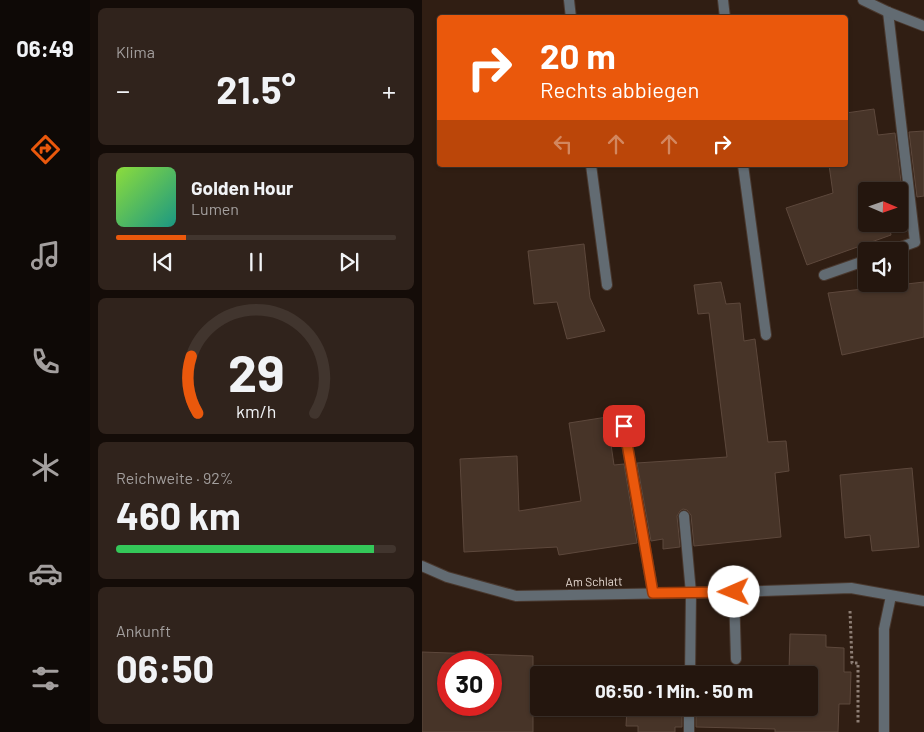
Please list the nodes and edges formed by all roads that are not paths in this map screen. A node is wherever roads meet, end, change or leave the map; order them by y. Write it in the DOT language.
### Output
graph roads {
  1 [pos="569,0"];
  2 [pos="723,0"];
  3 [pos="863,0"];
  4 [pos="888,12"];
  5 [pos="571,15"];
  6 [pos="725,15"];
  7 [pos="924,26"];
  8 [pos="591,167"];
  9 [pos="743,167"];
  10 [pos="908,245"];
  11 [pos="858,263"];
  12 [pos="824,276"];
  13 [pos="607,285"];
  14 [pos="766,336"];
  15 [pos="624,426"];
  16 [pos="684,516"];
  17 [pos="422,566"];
  18 [pos="734,592"];
  19 [pos="653,593"];
  20 [pos="691,593"];
  21 [pos="891,596"];
  22 [pos="924,601"];
  23 [pos="736,659"];
  24 [pos="690,666"];
  25 [pos="689,716"];
  26 [pos="689,732"];
  27 [pos="884,732"];
  1 -- 5 [label="street"];
  2 -- 6 [label="street"];
  3 -- 4 [label="street"];
  4 -- 7 [label="street"];
  4 -- 10 [label="street"];
  8 -- 13 [label="street"];
  9 -- 14 [label="street"];
  11 -- 12 [label="street"];
  15 -- 19 [label="street"];
  16 -- 20 [label="street"];
  17 -- 19 [label="street, Am Schlatt"];
  18 -- 20 [label="street, Am Schlatt"];
  18 -- 21 [label="street, Am Schlatt"];
  18 -- 23 [label="street"];
  19 -- 20 [label="street, Am Schlatt"];
  20 -- 24 [label="street"];
  21 -- 22 [label="street, Am Schlatt"];
  21 -- 27 [label="street"];
  25 -- 26 [label="street"];
}
